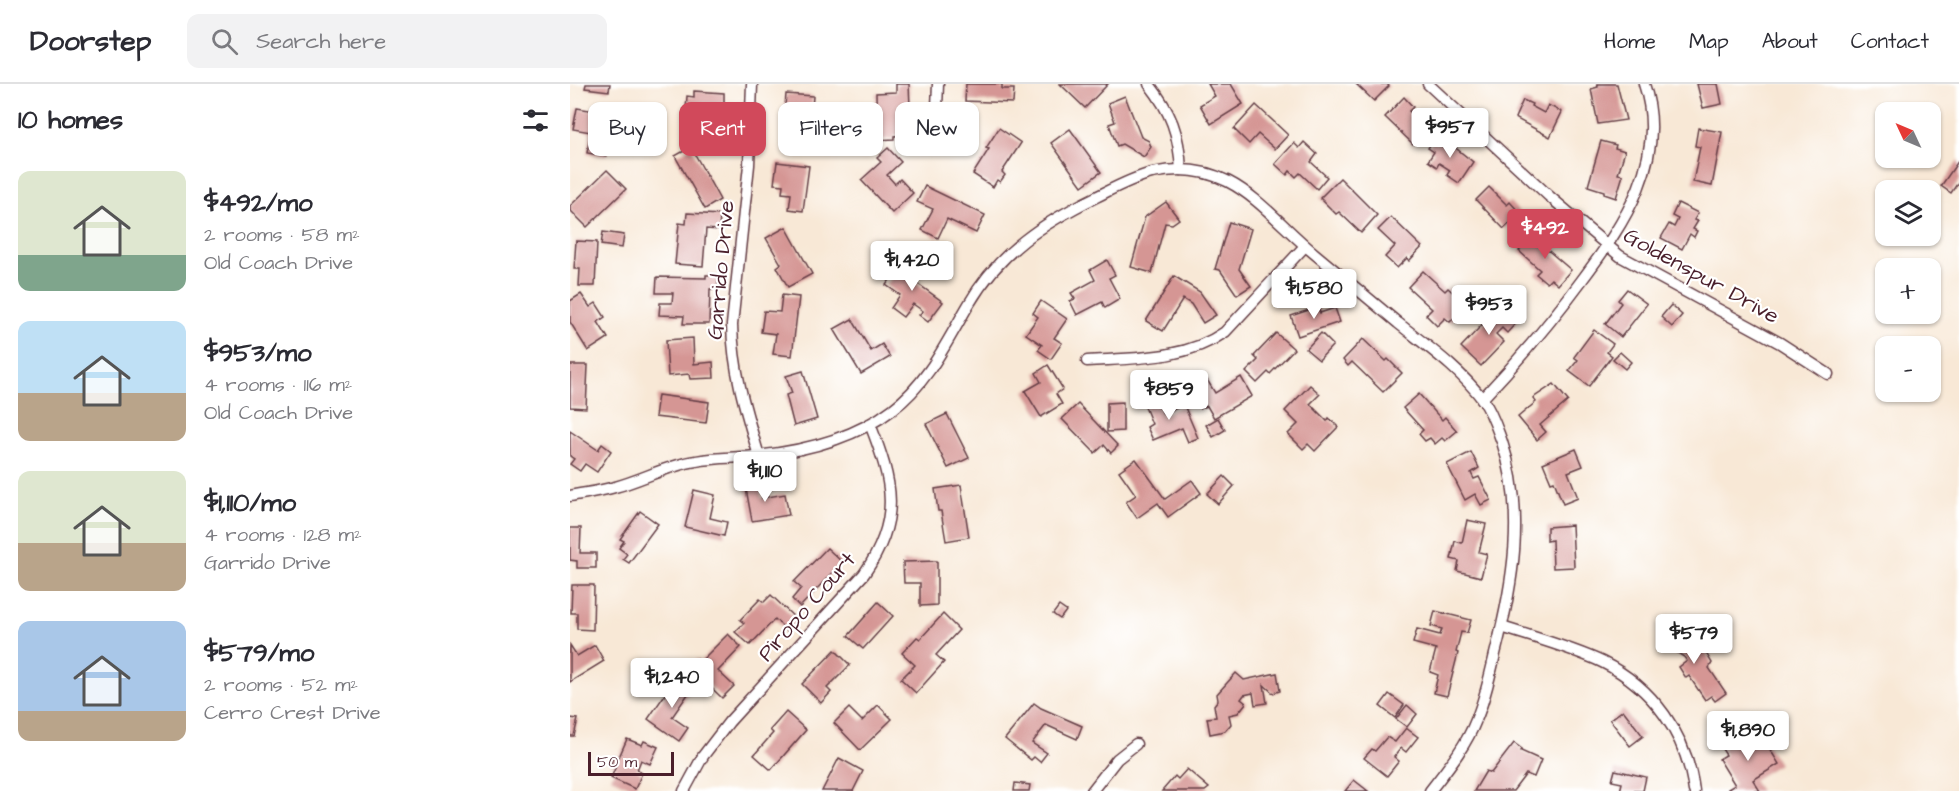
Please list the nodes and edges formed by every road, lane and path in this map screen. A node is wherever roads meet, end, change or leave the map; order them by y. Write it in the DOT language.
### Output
graph roads {
  1 [pos="752,84"];
  2 [pos="938,84"];
  3 [pos="1149,84"];
  4 [pos="1428,84"];
  5 [pos="1644,84"];
  6 [pos="937,102"];
  7 [pos="1181,170"];
  8 [pos="1305,246"];
  9 [pos="1608,246"];
  10 [pos="1087,361"];
  11 [pos="1828,374"];
  12 [pos="1482,399"];
  13 [pos="870,424"];
  14 [pos="759,456"];
  15 [pos="570,496"];
  16 [pos="1502,627"];
  17 [pos="1136,744"];
  18 [pos="684,791"];
  19 [pos="1092,791"];
  20 [pos="1430,791"];
  21 [pos="1694,791"];
  1 -- 14 [label="street, Garrido Drive"];
  2 -- 6 [label="street"];
  3 -- 7 [label="street"];
  4 -- 9 [label="street, Goldenspur Drive"];
  5 -- 9 [label="street"];
  7 -- 8 [label="street"];
  7 -- 13 [label="street"];
  8 -- 10 [label="street"];
  8 -- 12 [label="street"];
  9 -- 11 [label="street, Goldenspur Drive"];
  9 -- 12 [label="street"];
  12 -- 16 [label="street"];
  13 -- 14 [label="street"];
  13 -- 18 [label="street, Piropo Court"];
  14 -- 15 [label="street"];
  16 -- 20 [label="street"];
  16 -- 21 [label="street"];
  17 -- 19 [label="street"];
}
